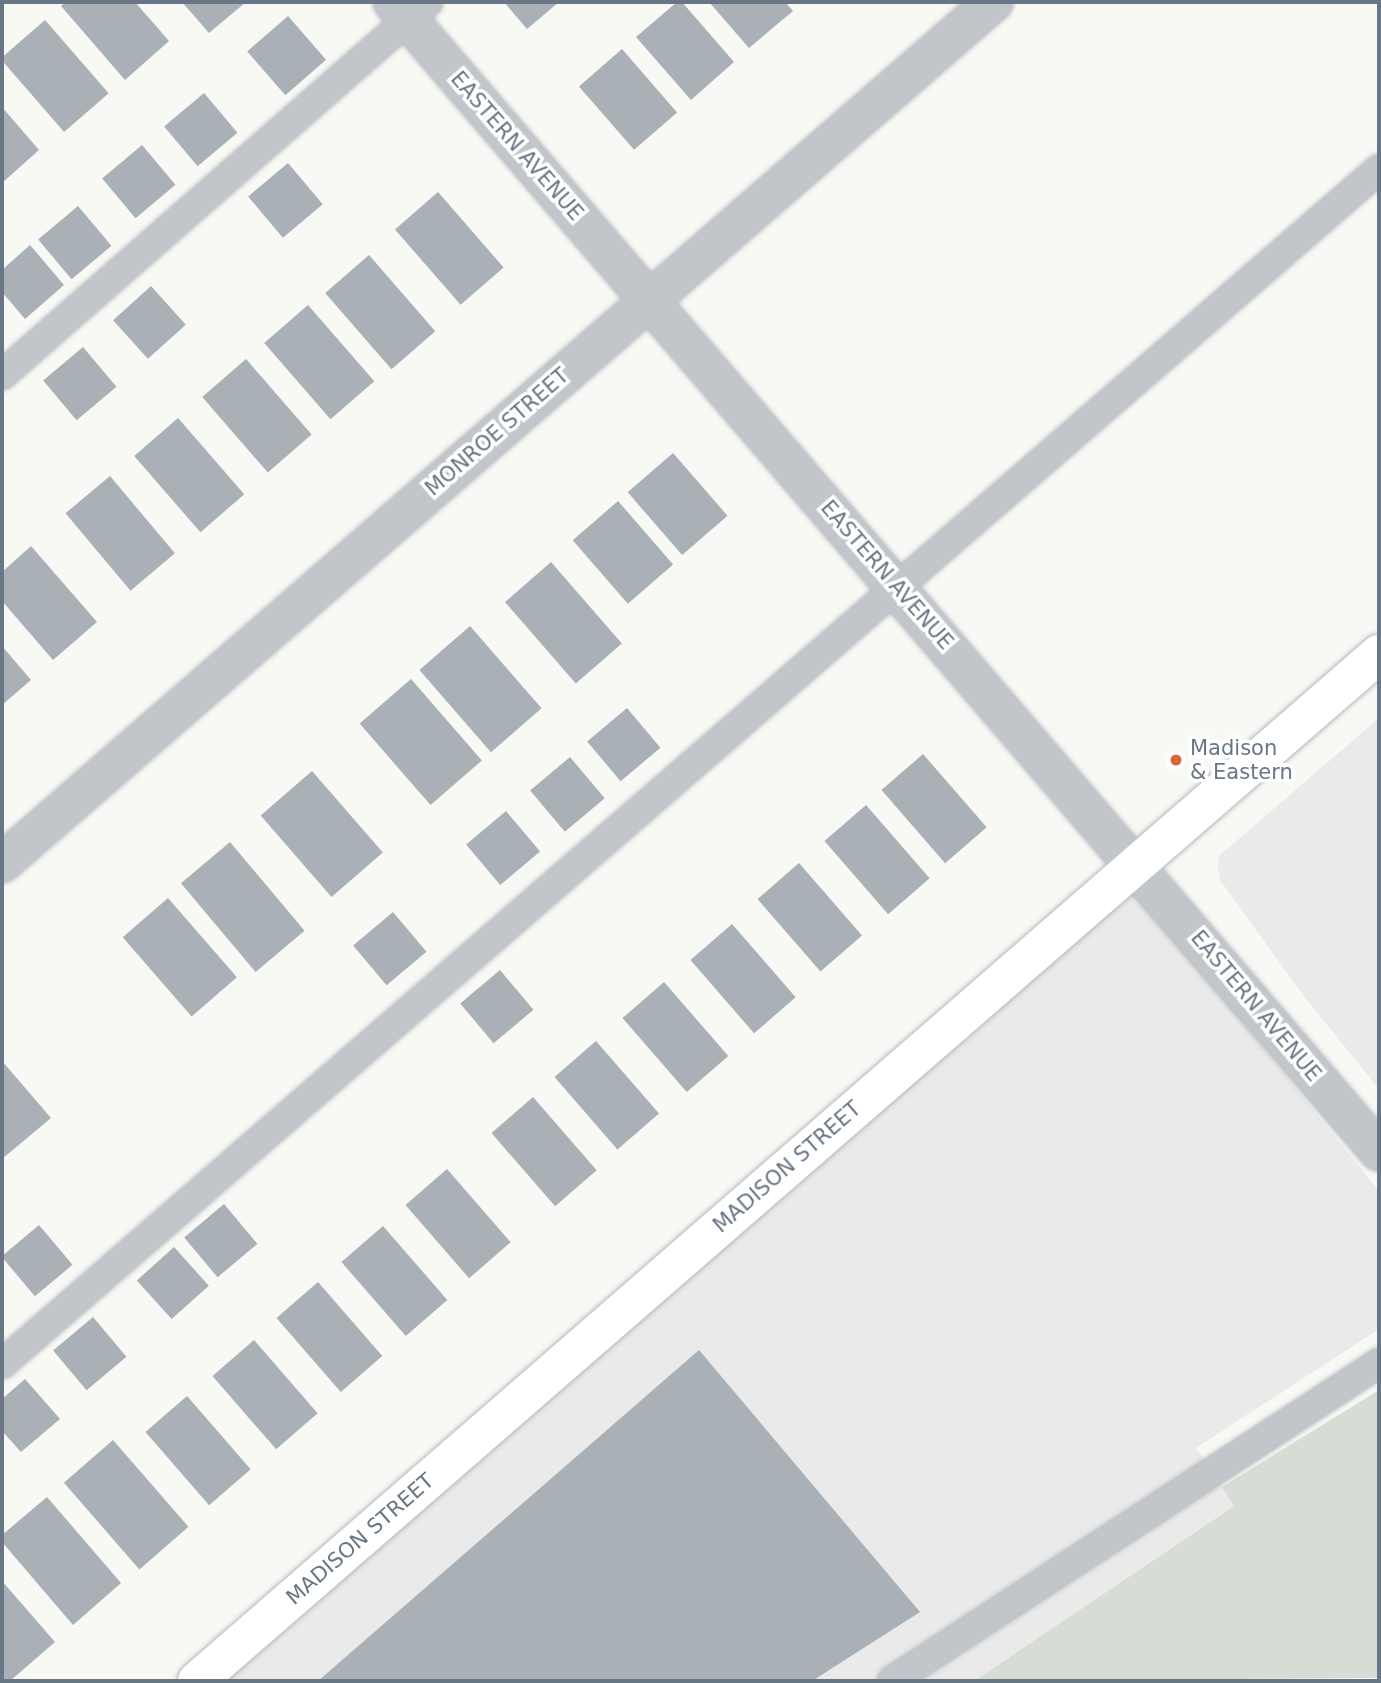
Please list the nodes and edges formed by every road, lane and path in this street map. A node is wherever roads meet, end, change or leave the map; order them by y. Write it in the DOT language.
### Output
graph roads {
  1 [pos="993,2"];
  2 [pos="410,8"];
  3 [pos="1379,169"];
  4 [pos="650,299"];
  5 [pos="2,375"];
  6 [pos="899,589"];
  7 [pos="1379,654"];
  8 [pos="2,863"];
  9 [pos="1135,864"];
  10 [pos="1379,1151"];
  11 [pos="1379,1363"];
  12 [pos="2,1364"];
  13 [pos="197,1681"];
  14 [pos="892,1681"];
  1 -- 4 [label="street, MONROE STREET"];
  2 -- 4 [label="street, EASTERN AVENUE"];
  2 -- 5 [label="lane"];
  3 -- 6 [label="lane"];
  4 -- 6 [label="street, EASTERN AVENUE"];
  4 -- 8 [label="street, MONROE STREET"];
  6 -- 9 [label="street, EASTERN AVENUE"];
  6 -- 12 [label="lane"];
  7 -- 9 [label="street, MADISON STREET"];
  9 -- 10 [label="street, EASTERN AVENUE"];
  9 -- 13 [label="street, MADISON STREET"];
  11 -- 14 [label="lane"];
}
